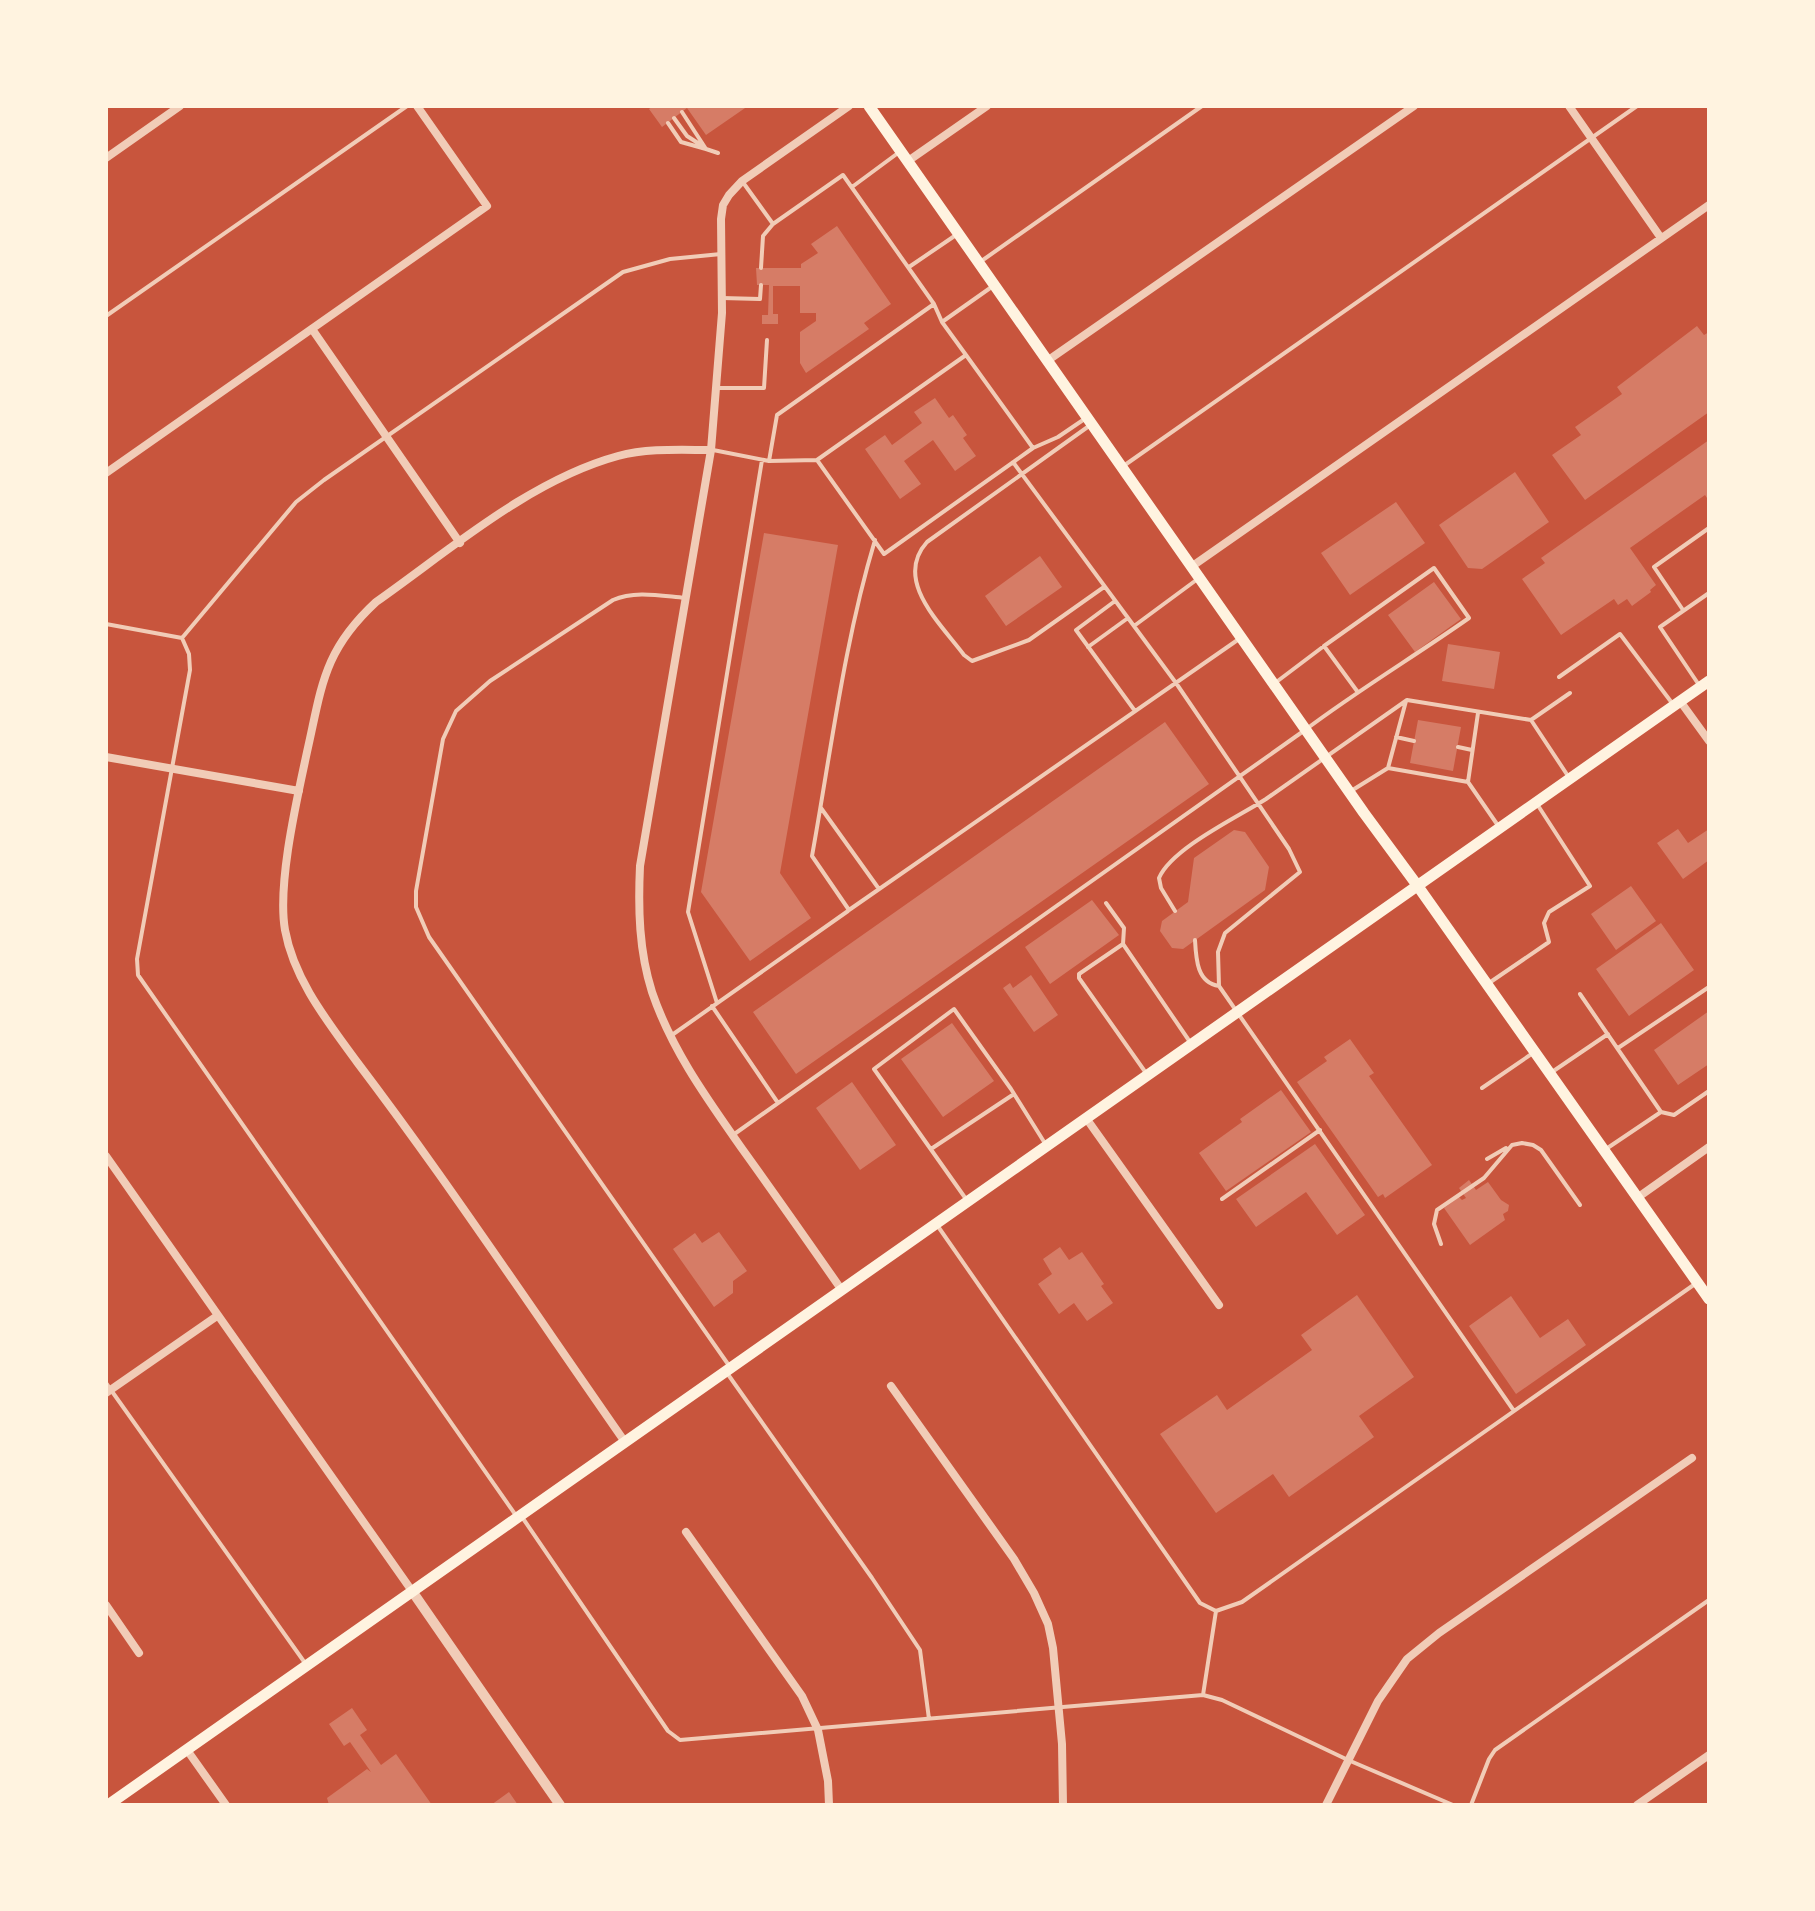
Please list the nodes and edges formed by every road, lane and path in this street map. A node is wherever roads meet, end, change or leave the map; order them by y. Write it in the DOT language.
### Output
graph roads {
  1 [pos="180,106"];
  2 [pos="407,106"];
  3 [pos="417,106"];
  4 [pos="849,106"];
  5 [pos="869,106"];
  6 [pos="987,106"];
  7 [pos="1202,106"];
  8 [pos="1414,106"];
  9 [pos="1569,106"];
  10 [pos="1637,106"];
  11 [pos="682,112"];
  12 [pos="674,118"];
  13 [pos="668,123"];
  14 [pos="1591,138"];
  15 [pos="706,149"];
  16 [pos="718,153"];
  17 [pos="904,156"];
  18 [pos="106,158"];
  19 [pos="742,181"];
  20 [pos="852,187"];
  21 [pos="1709,205"];
  22 [pos="773,224"];
  23 [pos="958,233"];
  24 [pos="1661,238"];
  25 [pos="722,254"];
  26 [pos="978,263"];
  27 [pos="909,267"];
  28 [pos="761,268"];
  29 [pos="761,285"];
  30 [pos="994,285"];
  31 [pos="722,298"];
  32 [pos="934,304"];
  33 [pos="106,316"];
  34 [pos="942,322"];
  35 [pos="312,329"];
  36 [pos="767,340"];
  37 [pos="966,355"];
  38 [pos="1047,361"];
  39 [pos="716,388"];
  40 [pos="1089,421"];
  41 [pos="386,436"];
  42 [pos="1033,448"];
  43 [pos="711,450"];
  44 [pos="762,460"];
  45 [pos="817,460"];
  46 [pos="769,461"];
  47 [pos="1013,462"];
  48 [pos="1122,468"];
  49 [pos="106,473"];
  50 [pos="1022,475"];
  51 [pos="1709,528"];
  52 [pos="875,540"];
  53 [pos="460,543"];
  54 [pos="1191,567"];
  55 [pos="1199,578"];
  56 [pos="1104,587"];
  57 [pos="1709,593"];
  58 [pos="685,598"];
  59 [pos="1115,601"];
  60 [pos="1683,610"];
  61 [pos="1128,618"];
  62 [pos="106,624"];
  63 [pos="1134,626"];
  64 [pos="182,638"];
  65 [pos="1241,638"];
  66 [pos="1324,646"];
  67 [pos="1088,647"];
  68 [pos="1559,677"];
  69 [pos="1176,683"];
  70 [pos="1273,684"];
  71 [pos="1705,684"];
  72 [pos="1357,691"];
  73 [pos="1570,693"];
  74 [pos="1407,700"];
  75 [pos="1677,703"];
  76 [pos="1135,711"];
  77 [pos="1478,713"];
  78 [pos="1531,720"];
  79 [pos="1305,730"];
  80 [pos="1396,737"];
  81 [pos="1414,741"];
  82 [pos="1709,741"];
  83 [pos="1458,747"];
  84 [pos="1472,750"];
  85 [pos="106,757"];
  86 [pos="1325,758"];
  87 [pos="171,768"];
  88 [pos="1388,768"];
  89 [pos="1240,776"];
  90 [pos="1569,778"];
  91 [pos="1468,782"];
  92 [pos="299,791"];
  93 [pos="1349,792"];
  94 [pos="1535,802"];
  95 [pos="1257,804"];
  96 [pos="821,808"];
  97 [pos="1500,827"];
  98 [pos="1417,885"];
  99 [pos="879,889"];
  100 [pos="1106,903"];
  101 [pos="849,910"];
  102 [pos="1175,911"];
  103 [pos="1195,940"];
  104 [pos="1123,944"];
  105 [pos="1488,984"];
  106 [pos="1219,986"];
  107 [pos="1709,987"];
  108 [pos="1580,994"];
  109 [pos="715,1004"];
  110 [pos="1237,1012"];
  111 [pos="1608,1034"];
  112 [pos="670,1036"];
  113 [pos="1191,1044"];
  114 [pos="1617,1048"];
  115 [pos="1535,1052"];
  116 [pos="1550,1073"];
  117 [pos="1147,1075"];
  118 [pos="1482,1088"];
  119 [pos="1709,1091"];
  120 [pos="1014,1094"];
  121 [pos="778,1103"];
  122 [pos="1661,1112"];
  123 [pos="1086,1118"];
  124 [pos="1320,1130"];
  125 [pos="733,1135"];
  126 [pos="1512,1145"];
  127 [pos="1047,1146"];
  128 [pos="1709,1147"];
  129 [pos="931,1149"];
  130 [pos="1604,1150"];
  131 [pos="106,1156"];
  132 [pos="1487,1159"];
  133 [pos="1637,1198"];
  134 [pos="1222,1199"];
  135 [pos="967,1201"];
  136 [pos="1580,1205"];
  137 [pos="935,1223"];
  138 [pos="1441,1244"];
  139 [pos="1697,1282"];
  140 [pos="841,1289"];
  141 [pos="1708,1295"];
  142 [pos="1219,1305"];
  143 [pos="217,1316"];
  144 [pos="728,1369"];
  145 [pos="891,1386"];
  146 [pos="108,1389"];
  147 [pos="1514,1411"];
  148 [pos="625,1442"];
  149 [pos="1692,1458"];
  150 [pos="519,1516"];
  151 [pos="686,1532"];
  152 [pos="412,1591"];
  153 [pos="1709,1600"];
  154 [pos="106,1605"];
  155 [pos="1216,1611"];
  156 [pos="139,1653"];
  157 [pos="307,1665"];
  158 [pos="1203,1695"];
  159 [pos="1059,1708"];
  160 [pos="929,1720"];
  161 [pos="818,1730"];
  162 [pos="187,1750"];
  163 [pos="1709,1755"];
  164 [pos="1348,1760"];
  165 [pos="108,1805"];
  166 [pos="226,1805"];
  167 [pos="560,1805"];
  168 [pos="829,1805"];
  169 [pos="1063,1805"];
  170 [pos="1326,1805"];
  171 [pos="1453,1805"];
  172 [pos="1471,1805"];
  173 [pos="1637,1805"];
  1 -- 18 [label="street"];
  2 -- 33 [label="lane"];
  3 -- 35 [label="street"];
  4 -- 19 [label="street"];
  5 -- 17 [label="main road"];
  6 -- 17 [label="street"];
  7 -- 26 [label="lane"];
  8 -- 38 [label="street"];
  9 -- 14 [label="street"];
  10 -- 14 [label="lane"];
  11 -- 15 [label="lane"];
  12 -- 15 [label="lane"];
  13 -- 15 [label="lane"];
  14 -- 24 [label="street"];
  14 -- 48 [label="lane"];
  15 -- 16 [label="lane"];
  17 -- 20 [label="lane"];
  17 -- 23 [label="main road"];
  19 -- 22 [label="lane"];
  19 -- 25 [label="street"];
  20 -- 22 [label="lane"];
  20 -- 27 [label="lane"];
  21 -- 24 [label="street"];
  22 -- 28 [label="lane"];
  23 -- 26 [label="main road"];
  23 -- 27 [label="lane"];
  24 -- 54 [label="street"];
  25 -- 31 [label="street"];
  25 -- 41 [label="lane"];
  26 -- 30 [label="main road"];
  27 -- 32 [label="lane"];
  29 -- 31 [label="lane"];
  30 -- 34 [label="lane"];
  30 -- 38 [label="main road"];
  31 -- 39 [label="street"];
  32 -- 34 [label="lane"];
  32 -- 46 [label="lane"];
  34 -- 37 [label="lane"];
  35 -- 41 [label="street"];
  35 -- 49 [label="street"];
  36 -- 39 [label="lane"];
  37 -- 42 [label="lane"];
  37 -- 45 [label="lane"];
  38 -- 40 [label="main road"];
  39 -- 43 [label="street"];
  40 -- 42 [label="lane"];
  40 -- 48 [label="main road"];
  40 -- 50 [label="lane"];
  41 -- 53 [label="street"];
  41 -- 64 [label="lane"];
  42 -- 47 [label="lane"];
  43 -- 44 [label="lane"];
  43 -- 53 [label="street"];
  43 -- 58 [label="street"];
  44 -- 46 [label="lane"];
  44 -- 109 [label="lane"];
  45 -- 46 [label="lane"];
  45 -- 52 [label="lane"];
  47 -- 50 [label="lane"];
  47 -- 52 [label="lane"];
  48 -- 54 [label="main road"];
  50 -- 56 [label="lane"];
  50 -- 56 [label="lane"];
  51 -- 60 [label="lane"];
  52 -- 96 [label="lane"];
  53 -- 92 [label="street"];
  54 -- 55 [label="main road"];
  55 -- 63 [label="lane"];
  55 -- 65 [label="main road"];
  56 -- 59 [label="lane"];
  57 -- 60 [label="lane"];
  58 -- 112 [label="street"];
  58 -- 144 [label="lane"];
  59 -- 61 [label="lane"];
  59 -- 67 [label="lane"];
  60 -- 71 [label="lane"];
  61 -- 63 [label="lane"];
  61 -- 67 [label="lane"];
  62 -- 64 [label="lane"];
  63 -- 69 [label="lane"];
  64 -- 87 [label="lane"];
  65 -- 69 [label="lane"];
  65 -- 70 [label="main road"];
  66 -- 70 [label="lane"];
  66 -- 72 [label="lane"];
  66 -- 72 [label="lane"];
  67 -- 76 [label="lane"];
  68 -- 75 [label="lane"];
  69 -- 76 [label="lane"];
  69 -- 89 [label="lane"];
  70 -- 79 [label="main road"];
  71 -- 75 [label="main road"];
  72 -- 79 [label="lane"];
  73 -- 78 [label="lane"];
  74 -- 77 [label="lane"];
  74 -- 80 [label="lane"];
  74 -- 86 [label="lane"];
  75 -- 82 [label="street"];
  75 -- 90 [label="main road"];
  76 -- 99 [label="lane"];
  77 -- 78 [label="lane"];
  77 -- 84 [label="lane"];
  78 -- 90 [label="lane"];
  79 -- 86 [label="main road"];
  79 -- 89 [label="lane"];
  80 -- 81 [label="lane"];
  80 -- 88 [label="lane"];
  83 -- 84 [label="lane"];
  84 -- 91 [label="lane"];
  85 -- 87 [label="street"];
  86 -- 93 [label="main road"];
  86 -- 95 [label="lane"];
  87 -- 92 [label="street"];
  87 -- 150 [label="lane"];
  88 -- 91 [label="lane"];
  88 -- 93 [label="lane"];
  89 -- 95 [label="lane"];
  89 -- 121 [label="lane"];
  90 -- 94 [label="main road"];
  91 -- 97 [label="lane"];
  92 -- 148 [label="street"];
  93 -- 98 [label="main road"];
  94 -- 97 [label="main road"];
  94 -- 105 [label="lane"];
  95 -- 102 [label="lane"];
  95 -- 106 [label="lane"];
  96 -- 99 [label="lane"];
  96 -- 101 [label="lane"];
  97 -- 98 [label="main road"];
  98 -- 105 [label="main road"];
  98 -- 110 [label="main road"];
  99 -- 101 [label="lane"];
  100 -- 104 [label="lane"];
  101 -- 109 [label="lane"];
  103 -- 106 [label="lane"];
  104 -- 113 [label="lane"];
  104 -- 117 [label="lane"];
  105 -- 115 [label="main road"];
  106 -- 110 [label="lane"];
  107 -- 114 [label="lane"];
  108 -- 111 [label="lane"];
  109 -- 112 [label="lane"];
  109 -- 121 [label="lane"];
  110 -- 113 [label="main road"];
  110 -- 124 [label="lane"];
  111 -- 114 [label="lane"];
  111 -- 116 [label="lane"];
  112 -- 125 [label="street"];
  113 -- 117 [label="main road"];
  114 -- 122 [label="lane"];
  115 -- 116 [label="main road"];
  115 -- 118 [label="lane"];
  116 -- 130 [label="main road"];
  117 -- 123 [label="main road"];
  119 -- 122 [label="lane"];
  120 -- 127 [label="lane"];
  120 -- 129 [label="lane"];
  120 -- 129 [label="lane"];
  121 -- 125 [label="lane"];
  122 -- 130 [label="lane"];
  123 -- 127 [label="main road"];
  123 -- 142 [label="street"];
  124 -- 134 [label="lane"];
  124 -- 147 [label="lane"];
  125 -- 140 [label="street"];
  126 -- 132 [label="lane"];
  126 -- 136 [label="lane"];
  126 -- 138 [label="lane"];
  127 -- 135 [label="main road"];
  128 -- 133 [label="street"];
  129 -- 135 [label="lane"];
  130 -- 133 [label="main road"];
  131 -- 143 [label="street"];
  133 -- 139 [label="main road"];
  135 -- 137 [label="main road"];
  137 -- 140 [label="main road"];
  137 -- 155 [label="lane"];
  139 -- 141 [label="main road"];
  139 -- 147 [label="lane"];
  140 -- 144 [label="main road"];
  143 -- 146 [label="street"];
  143 -- 152 [label="street"];
  144 -- 148 [label="main road"];
  144 -- 160 [label="lane"];
  145 -- 159 [label="street"];
  146 -- 157 [label="lane"];
  147 -- 155 [label="lane"];
  148 -- 150 [label="main road"];
  149 -- 164 [label="street"];
  150 -- 152 [label="main road"];
  150 -- 161 [label="lane"];
  151 -- 161 [label="street"];
  152 -- 157 [label="main road"];
  152 -- 167 [label="street"];
  153 -- 172 [label="lane"];
  154 -- 156 [label="street"];
  155 -- 158 [label="lane"];
  157 -- 162 [label="main road"];
  158 -- 159 [label="lane"];
  158 -- 164 [label="lane"];
  159 -- 160 [label="lane"];
  159 -- 169 [label="street"];
  160 -- 161 [label="lane"];
  161 -- 168 [label="street"];
  162 -- 165 [label="main road"];
  162 -- 166 [label="street"];
  163 -- 173 [label="street"];
  164 -- 170 [label="street"];
  164 -- 171 [label="lane"];
}
